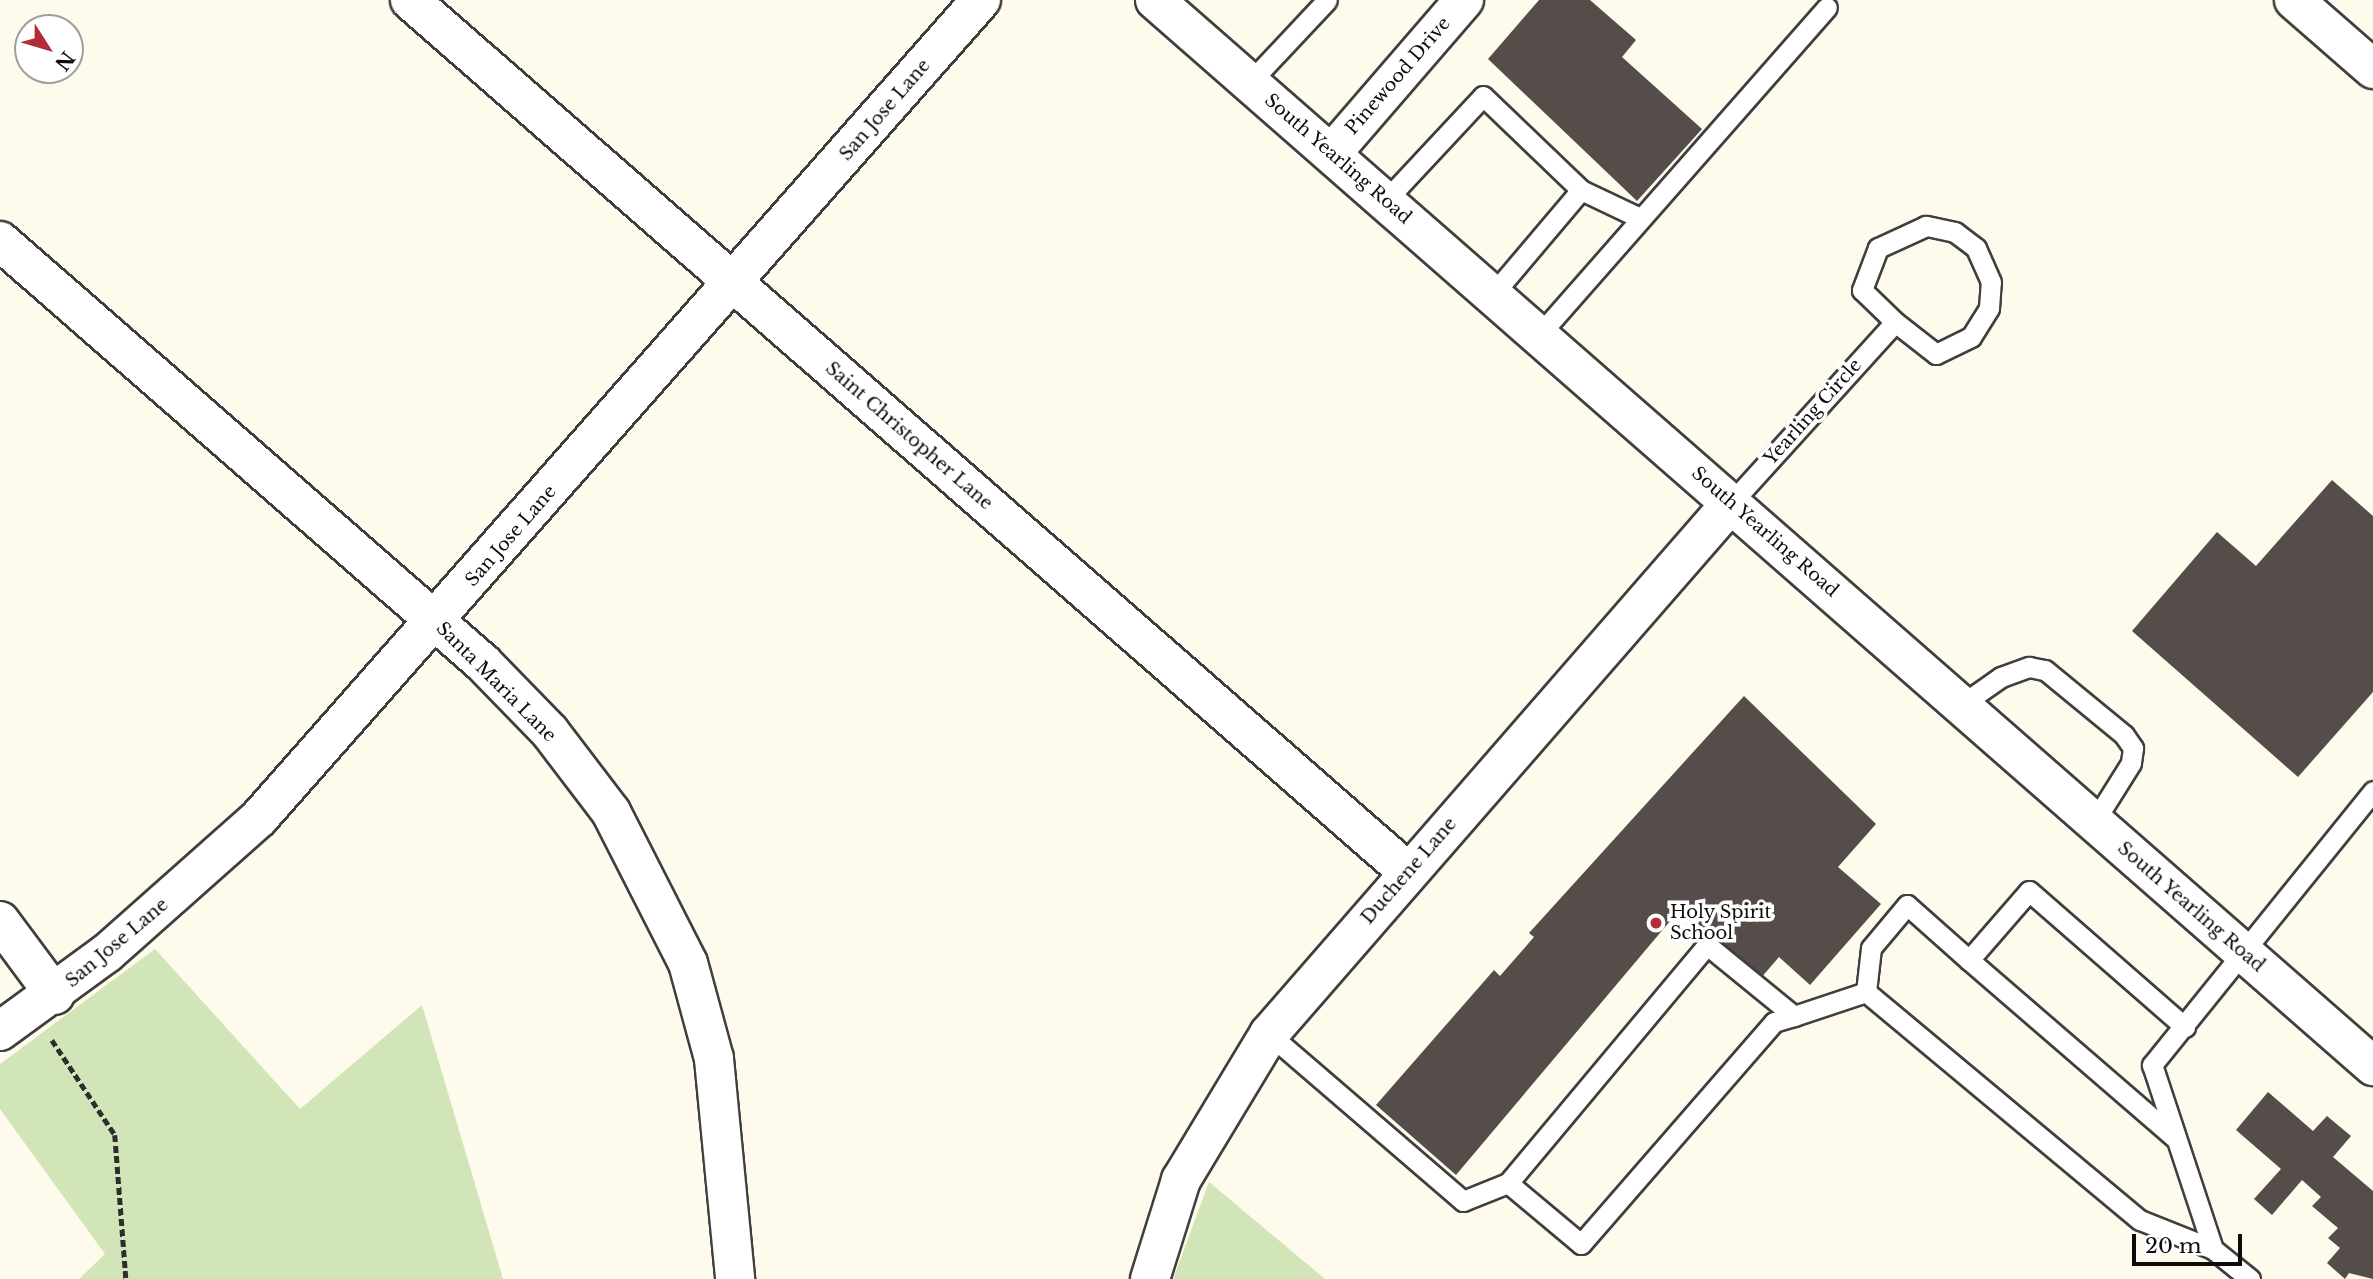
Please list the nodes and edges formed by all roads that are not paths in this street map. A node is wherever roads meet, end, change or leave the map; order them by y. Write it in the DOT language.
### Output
graph roads {
  1 [pos="410,0"];
  2 [pos="981,0"];
  3 [pos="1156,0"];
  4 [pos="1327,0"];
  5 [pos="1464,0"];
  6 [pos="2294,0"];
  7 [pos="1827,7"];
  8 [pos="2373,69"];
  9 [pos="1250,82"];
  10 [pos="1332,153"];
  11 [pos="1581,190"];
  12 [pos="1386,200"];
  13 [pos="1640,218"];
  14 [pos="0,241"];
  15 [pos="733,283"];
  16 [pos="1493,294"];
  17 [pos="1895,322"];
  18 [pos="1539,335"];
  19 [pos="1731,503"];
  20 [pos="435,622"];
  21 [pos="1961,705"];
  22 [pos="2373,791"];
  23 [pos="2094,822"];
  24 [pos="1408,872"];
  25 [pos="0,921"];
  26 [pos="2246,955"];
  27 [pos="1969,960"];
  28 [pos="1866,992"];
  29 [pos="43,1003"];
  30 [pos="1794,1016"];
  31 [pos="2185,1027"];
  32 [pos="0,1031"];
  33 [pos="1269,1034"];
  34 [pos="2373,1066"];
  35 [pos="2177,1139"];
  36 [pos="1508,1183"];
  37 [pos="2213,1249"];
  38 [pos="735,1279"];
  39 [pos="1150,1279"];
  40 [pos="2250,1279"];
  1 -- 15 [label="street, Saint Christopher Lane"];
  2 -- 15 [label="street, San Jose Lane"];
  3 -- 9 [label="street, South Yearling Road"];
  4 -- 9 [label="lane"];
  5 -- 10 [label="street, Pinewood Drive"];
  6 -- 8 [label="street"];
  7 -- 13 [label="lane"];
  9 -- 10 [label="street, South Yearling Road"];
  10 -- 12 [label="street, South Yearling Road"];
  11 -- 12 [label="lane"];
  11 -- 13 [label="lane"];
  11 -- 16 [label="lane"];
  12 -- 16 [label="street, South Yearling Road"];
  13 -- 18 [label="lane"];
  14 -- 20 [label="street, Santa Maria Lane"];
  15 -- 20 [label="street, San Jose Lane"];
  15 -- 24 [label="street, Saint Christopher Lane"];
  16 -- 18 [label="street, South Yearling Road"];
  17 -- 17 [label="lane"];
  17 -- 19 [label="lane, Yearling Circle"];
  18 -- 19 [label="street, South Yearling Road"];
  19 -- 21 [label="street, South Yearling Road"];
  19 -- 24 [label="street, Duchene Lane"];
  20 -- 29 [label="street, San Jose Lane"];
  20 -- 38 [label="street, Santa Maria Lane"];
  21 -- 23 [label="street, South Yearling Road"];
  21 -- 23 [label="lane"];
  22 -- 26 [label="lane"];
  23 -- 26 [label="street, South Yearling Road"];
  24 -- 33 [label="street, Duchene Lane"];
  25 -- 29 [label="street"];
  26 -- 31 [label="lane"];
  26 -- 34 [label="street, South Yearling Road"];
  27 -- 28 [label="lane"];
  27 -- 31 [label="lane"];
  27 -- 35 [label="lane"];
  28 -- 30 [label="lane"];
  28 -- 37 [label="lane"];
  29 -- 32 [label="street, San Jose Lane"];
  30 -- 36 [label="lane"];
  30 -- 36 [label="lane"];
  31 -- 35 [label="lane"];
  33 -- 36 [label="lane"];
  33 -- 39 [label="street, Duchene Lane"];
  35 -- 37 [label="lane"];
  37 -- 40 [label="lane"];
}
